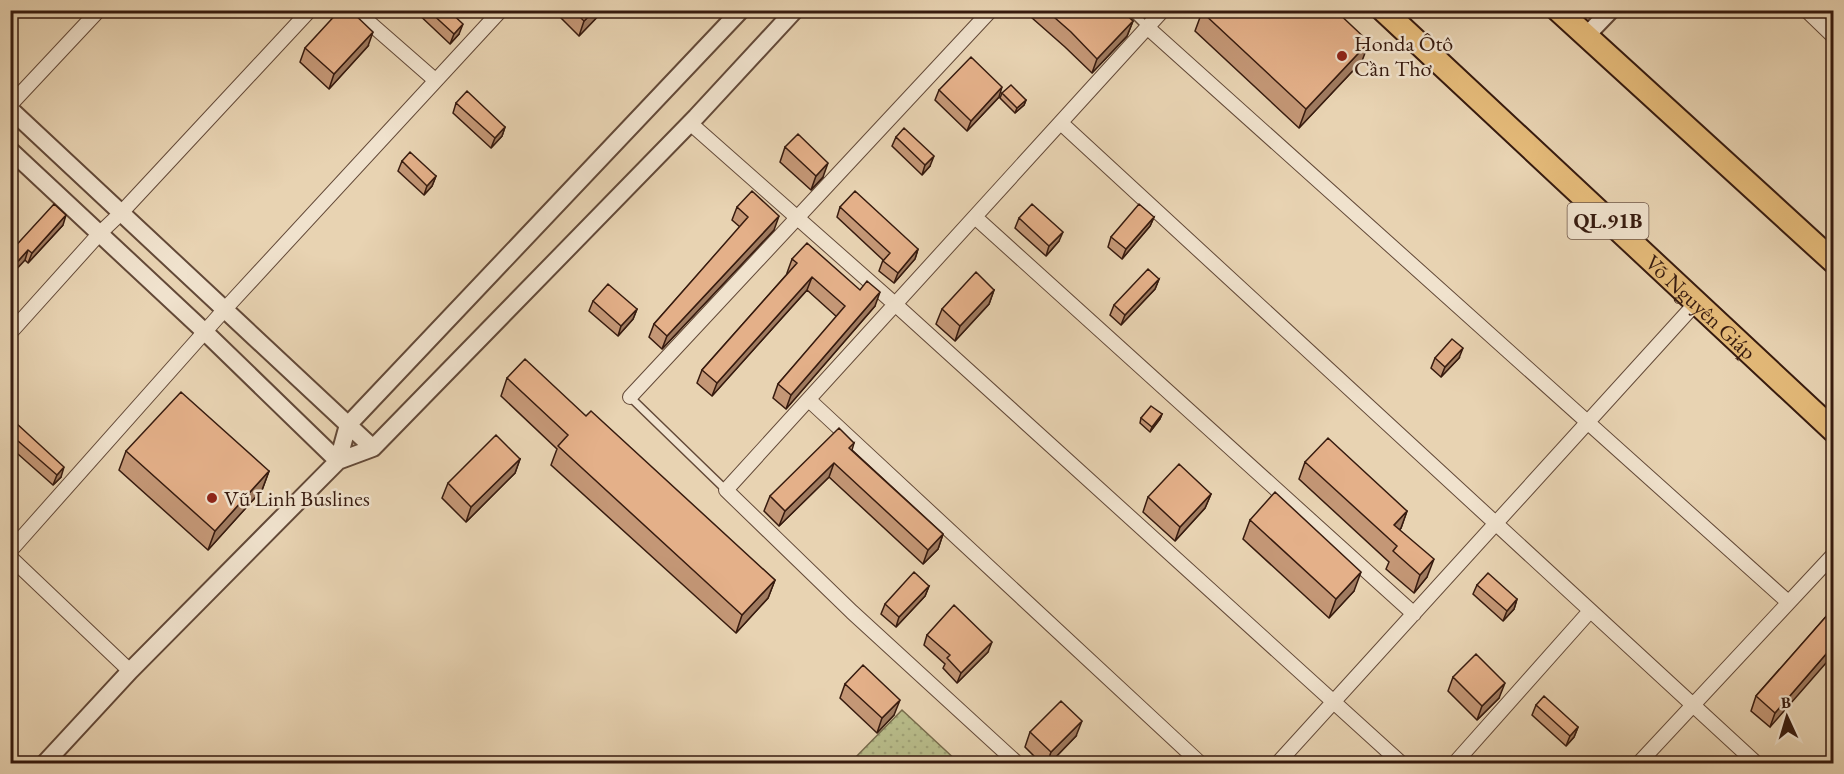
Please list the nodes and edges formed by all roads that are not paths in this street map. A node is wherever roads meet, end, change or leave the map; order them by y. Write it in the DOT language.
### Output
graph roads {
  1 [pos="99,10"];
  2 [pos="310,10"];
  3 [pos="355,10"];
  4 [pos="501,10"];
  5 [pos="795,10"];
  6 [pos="991,10"];
  7 [pos="1130,10"];
  8 [pos="1163,10"];
  9 [pos="1383,10"];
  10 [pos="1558,10"];
  11 [pos="1611,10"];
  12 [pos="1806,10"];
  13 [pos="734,13"];
  14 [pos="1821,16"];
  15 [pos="1147,27"];
  16 [pos="1586,36"];
  17 [pos="1833,37"];
  18 [pos="435,80"];
  19 [pos="10,107"];
  20 [pos="690,123"];
  21 [pos="1061,123"];
  22 [pos="10,150"];
  23 [pos="121,213"];
  24 [pos="975,217"];
  25 [pos="797,218"];
  26 [pos="100,233"];
  27 [pos="1833,262"];
  28 [pos="1696,303"];
  29 [pos="896,304"];
  30 [pos="225,309"];
  31 [pos="205,332"];
  32 [pos="10,333"];
  33 [pos="630,397"];
  34 [pos="809,400"];
  35 [pos="1587,422"];
  36 [pos="348,425"];
  37 [pos="1833,431"];
  38 [pos="373,448"];
  39 [pos="338,461"];
  40 [pos="726,490"];
  41 [pos="1495,524"];
  42 [pos="10,551"];
  43 [pos="1833,554"];
  44 [pos="10,557"];
  45 [pos="1788,602"];
  46 [pos="1590,611"];
  47 [pos="1414,614"];
  48 [pos="130,671"];
  49 [pos="1332,701"];
  50 [pos="1692,705"];
  51 [pos="44,764"];
  52 [pos="1018,764"];
  53 [pos="1201,764"];
  54 [pos="1277,764"];
  55 [pos="1402,764"];
  56 [pos="1454,764"];
  57 [pos="1638,764"];
  58 [pos="1757,764"];
  1 -- 19 [label="street"];
  2 -- 23 [label="street"];
  3 -- 18 [label="street"];
  4 -- 18 [label="street"];
  5 -- 20 [label="street"];
  6 -- 25 [label="street"];
  7 -- 15 [label="lane"];
  8 -- 15 [label="street"];
  9 -- 28 [label="highway, Võ Nguyên Giáp / QL.91B"];
  10 -- 16 [label="highway"];
  11 -- 16 [label="street"];
  12 -- 14 [label="street"];
  13 -- 36 [label="street"];
  14 -- 17 [label="street"];
  15 -- 21 [label="street"];
  15 -- 35 [label="street"];
  16 -- 27 [label="highway"];
  18 -- 30 [label="street"];
  19 -- 23 [label="street"];
  20 -- 25 [label="street"];
  20 -- 38 [label="street"];
  21 -- 24 [label="street"];
  21 -- 41 [label="street"];
  22 -- 26 [label="street"];
  23 -- 26 [label="street"];
  23 -- 30 [label="street"];
  24 -- 29 [label="street"];
  24 -- 47 [label="street"];
  25 -- 29 [label="street"];
  25 -- 33 [label="street"];
  26 -- 31 [label="street"];
  26 -- 32 [label="street"];
  28 -- 35 [label="street"];
  28 -- 37 [label="highway, Võ Nguyên Giáp / QL.91B"];
  29 -- 34 [label="street"];
  29 -- 49 [label="street"];
  30 -- 31 [label="street"];
  30 -- 36 [label="street"];
  31 -- 39 [label="street"];
  31 -- 42 [label="street"];
  33 -- 40 [label="lane"];
  34 -- 40 [label="street"];
  34 -- 53 [label="street"];
  35 -- 41 [label="street"];
  35 -- 45 [label="street"];
  36 -- 38 [label="street"];
  36 -- 39 [label="street"];
  38 -- 39 [label="street"];
  39 -- 48 [label="street"];
  40 -- 52 [label="street"];
  41 -- 46 [label="street"];
  41 -- 47 [label="street"];
  43 -- 45 [label="street"];
  44 -- 48 [label="street"];
  45 -- 50 [label="street"];
  46 -- 50 [label="street"];
  46 -- 56 [label="street"];
  47 -- 49 [label="street"];
  48 -- 51 [label="street"];
  49 -- 54 [label="street"];
  49 -- 55 [label="street"];
  50 -- 57 [label="street"];
  50 -- 58 [label="street"];
}
